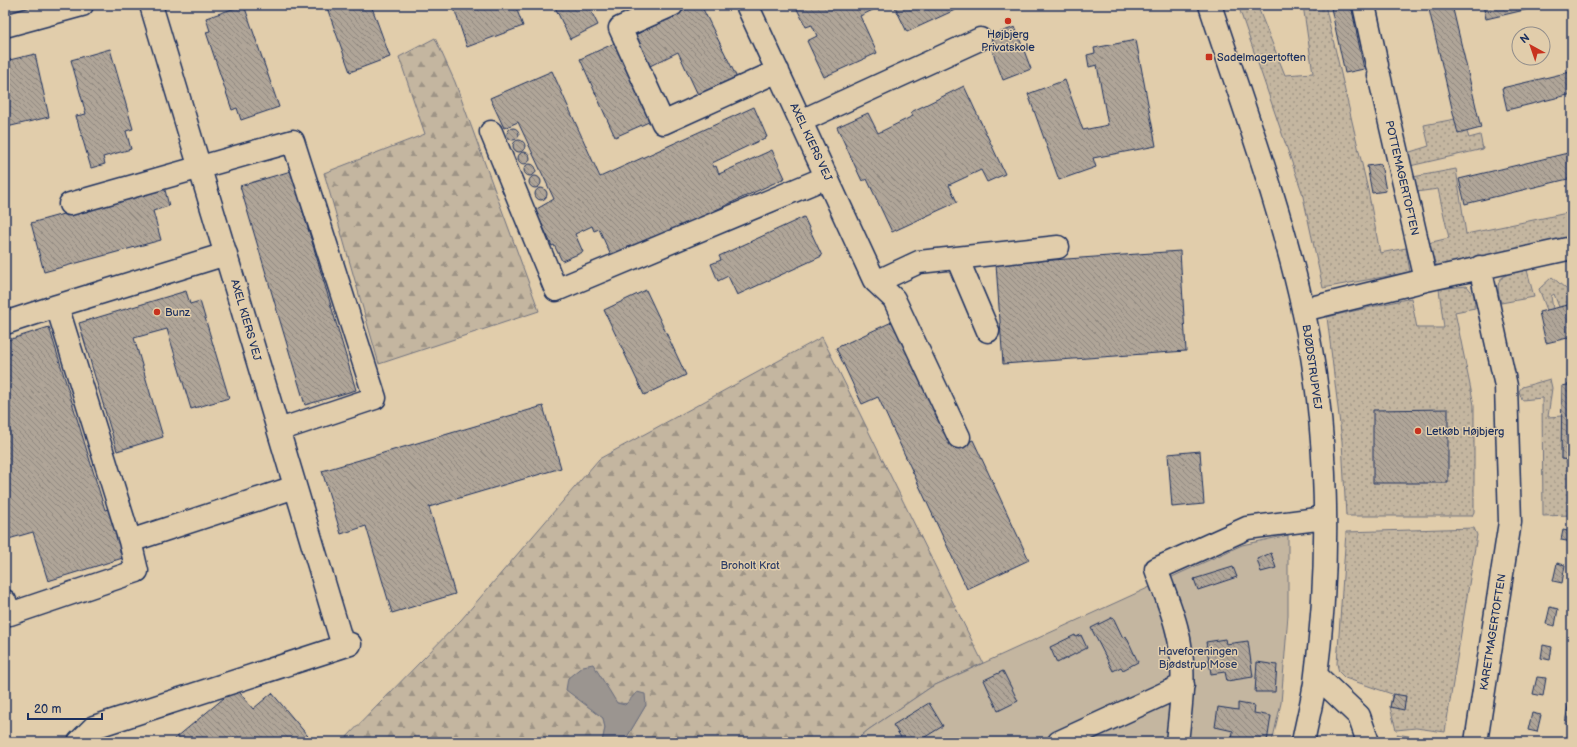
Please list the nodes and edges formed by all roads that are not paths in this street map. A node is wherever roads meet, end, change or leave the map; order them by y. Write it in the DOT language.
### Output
graph roads {
  1 [pos="82,5"];
  2 [pos="151,5"];
  3 [pos="672,5"];
  4 [pos="747,5"];
  5 [pos="1210,5"];
  6 [pos="1364,5"];
  7 [pos="5,26"];
  8 [pos="980,40"];
  9 [pos="778,71"];
  10 [pos="801,122"];
  11 [pos="491,132"];
  12 [pos="200,168"];
  13 [pos="827,176"];
  14 [pos="70,204"];
  15 [pos="1058,247"];
  16 [pos="1572,248"];
  17 [pos="226,254"];
  18 [pos="957,258"];
  19 [pos="1480,267"];
  20 [pos="1426,280"];
  21 [pos="875,281"];
  22 [pos="57,306"];
  23 [pos="1303,310"];
  24 [pos="5,323"];
  25 [pos="988,331"];
  26 [pos="278,430"];
  27 [pos="959,437"];
  28 [pos="295,487"];
  29 [pos="1326,518"];
  30 [pos="130,541"];
  31 [pos="5,601"];
  32 [pos="1316,675"];
  33 [pos="1183,685"];
  34 [pos="79,742"];
  35 [pos="1059,742"];
  36 [pos="1177,742"];
  37 [pos="1303,742"];
  38 [pos="1368,742"];
  39 [pos="1476,742"];
  1 -- 7 [label="street"];
  2 -- 12 [label="street, AXEL KIERS VEJ"];
  3 -- 9 [label="street"];
  4 -- 9 [label="street, AXEL KIERS VEJ"];
  5 -- 23 [label="street, BJØDSTRUPVEJ"];
  6 -- 20 [label="street, POTTEMAGERTOFTEN"];
  8 -- 10 [label="street"];
  9 -- 10 [label="street, AXEL KIERS VEJ"];
  10 -- 13 [label="street, AXEL KIERS VEJ"];
  11 -- 13 [label="street"];
  12 -- 14 [label="street"];
  12 -- 17 [label="street, AXEL KIERS VEJ"];
  12 -- 26 [label="street"];
  13 -- 21 [label="street, AXEL KIERS VEJ"];
  15 -- 18 [label="street"];
  16 -- 19 [label="street"];
  17 -- 22 [label="street"];
  17 -- 26 [label="street, AXEL KIERS VEJ"];
  18 -- 21 [label="street"];
  18 -- 25 [label="street"];
  19 -- 20 [label="street"];
  19 -- 39 [label="street, KARETMAGERTOFTEN"];
  20 -- 23 [label="street"];
  21 -- 27 [label="street"];
  22 -- 24 [label="street"];
  22 -- 30 [label="street"];
  23 -- 29 [label="street, BJØDSTRUPVEJ"];
  26 -- 28 [label="street, AXEL KIERS VEJ"];
  28 -- 30 [label="street"];
  28 -- 34 [label="street, AXEL KIERS VEJ"];
  29 -- 32 [label="street, BJØDSTRUPVEJ"];
  29 -- 33 [label="street"];
  30 -- 31 [label="street"];
  32 -- 37 [label="street, BJØDSTRUPVEJ"];
  32 -- 38 [label="street"];
  33 -- 35 [label="street"];
  33 -- 36 [label="street"];
}
